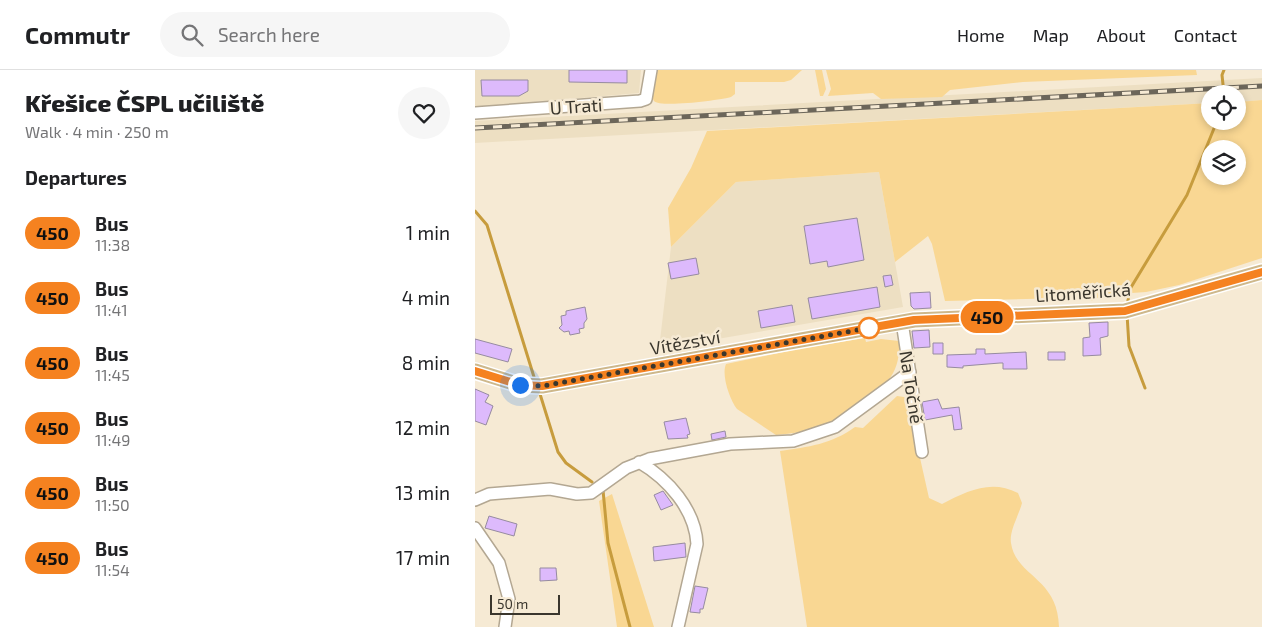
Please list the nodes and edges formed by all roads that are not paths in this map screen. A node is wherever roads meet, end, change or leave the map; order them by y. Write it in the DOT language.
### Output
graph roads {
  1 [pos="651,70"];
  2 [pos="475,113"];
  3 [pos="1262,272"];
  4 [pos="902,322"];
  5 [pos="475,371"];
  6 [pos="909,372"];
  7 [pos="922,452"];
  8 [pos="639,462"];
  9 [pos="475,500"];
  10 [pos="475,528"];
  11 [pos="505,627"];
  12 [pos="678,627"];
  1 -- 2 [label="street, U Trati"];
  3 -- 4 [label="main road, Litoměřická"];
  4 -- 5 [label="main road, Vítězství"];
  4 -- 6 [label="street, Na Točně"];
  6 -- 7 [label="street, Na Točně"];
  6 -- 8 [label="street"];
  8 -- 9 [label="street"];
  8 -- 12 [label="street"];
  10 -- 11 [label="street"];
}
